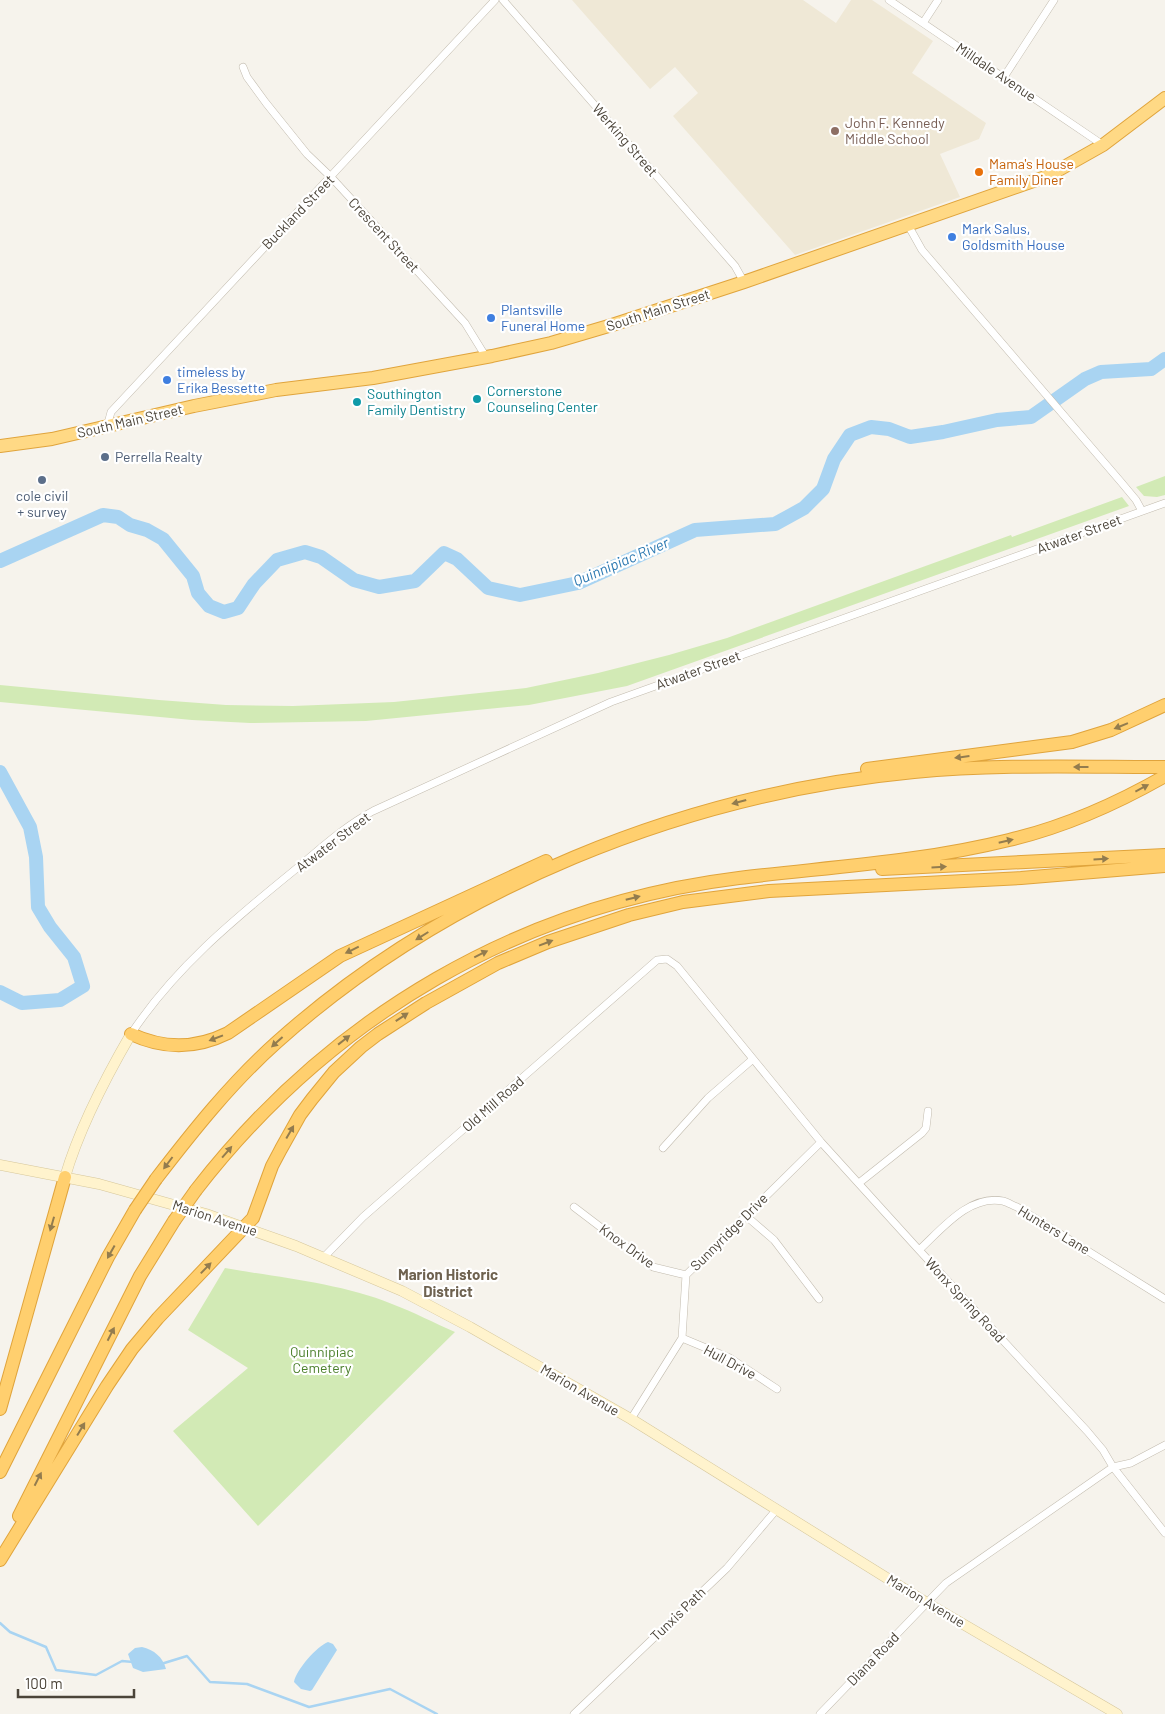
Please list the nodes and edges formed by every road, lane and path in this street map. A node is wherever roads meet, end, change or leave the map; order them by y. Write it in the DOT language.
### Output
graph roads {
  1 [pos="495,0"];
  2 [pos="503,0"];
  3 [pos="889,0"];
  4 [pos="938,0"];
  5 [pos="1054,0"];
  6 [pos="923,23"];
  7 [pos="243,67"];
  8 [pos="1004,77"];
  9 [pos="1165,98"];
  10 [pos="1103,145"];
  11 [pos="331,177"];
  12 [pos="908,224"];
  13 [pos="744,282"];
  14 [pos="486,357"];
  15 [pos="107,426"];
  16 [pos="0,446"];
  17 [pos="1165,504"];
  18 [pos="1142,511"];
  19 [pos="1165,705"];
  20 [pos="1165,767"];
  21 [pos="1165,776"];
  22 [pos="787,791"];
  23 [pos="623,838"];
  24 [pos="1165,855"];
  25 [pos="1165,866"];
  26 [pos="768,875"];
  27 [pos="667,959"];
  28 [pos="131,1034"];
  29 [pos="753,1059"];
  30 [pos="928,1111"];
  31 [pos="821,1142"];
  32 [pos="664,1148"];
  33 [pos="0,1164"];
  34 [pos="65,1177"];
  35 [pos="859,1183"];
  36 [pos="574,1207"];
  37 [pos="745,1215"];
  38 [pos="246,1227"];
  39 [pos="919,1250"];
  40 [pos="324,1257"];
  41 [pos="686,1275"];
  42 [pos="819,1299"];
  43 [pos="1165,1299"];
  44 [pos="682,1338"];
  45 [pos="777,1388"];
  46 [pos="0,1409"];
  47 [pos="630,1419"];
  48 [pos="1165,1445"];
  49 [pos="1113,1467"];
  50 [pos="0,1472"];
  51 [pos="777,1509"];
  52 [pos="1165,1533"];
  53 [pos="0,1554"];
  54 [pos="0,1560"];
  55 [pos="927,1603"];
  56 [pos="574,1714"];
  57 [pos="820,1714"];
  58 [pos="1117,1714"];
  1 -- 11 [label="street, Buckland Street"];
  2 -- 13 [label="street, Werking Street"];
  3 -- 6 [label="street, Milldale Avenue"];
  4 -- 6 [label="street"];
  5 -- 8 [label="street"];
  6 -- 8 [label="street, Milldale Avenue"];
  7 -- 11 [label="street, Crescent Street"];
  8 -- 10 [label="street, Milldale Avenue"];
  9 -- 10 [label="highway, South Main Street"];
  10 -- 12 [label="highway, South Main Street"];
  11 -- 14 [label="street, Crescent Street"];
  11 -- 15 [label="street, Buckland Street"];
  12 -- 13 [label="highway, South Main Street"];
  12 -- 18 [label="street"];
  13 -- 14 [label="highway, South Main Street"];
  14 -- 15 [label="highway, South Main Street"];
  15 -- 16 [label="highway, South Main Street"];
  17 -- 18 [label="street, Atwater Street"];
  18 -- 28 [label="street, Atwater Street"];
  19 -- 22 [label="highway, one-way"];
  20 -- 22 [label="highway, one-way"];
  26 -- 21 [label="highway, one-way"];
  22 -- 23 [label="highway, one-way"];
  23 -- 28 [label="highway, one-way"];
  23 -- 50 [label="highway, one-way, bridge"];
  26 -- 24 [label="highway, one-way"];
  38 -- 25 [label="highway, one-way"];
  53 -- 26 [label="highway, one-way, bridge"];
  27 -- 29 [label="street, Wonx Spring Road"];
  27 -- 40 [label="street, Old Mill Road"];
  28 -- 34 [label="main road, Atwater Street"];
  29 -- 31 [label="street, Wonx Spring Road"];
  29 -- 32 [label="street"];
  30 -- 35 [label="street"];
  31 -- 35 [label="street, Wonx Spring Road"];
  31 -- 37 [label="street, Sunnyridge Drive"];
  33 -- 34 [label="main road, Marion Avenue"];
  34 -- 38 [label="main road, Marion Avenue"];
  34 -- 46 [label="highway, one-way"];
  35 -- 39 [label="street, Wonx Spring Road"];
  36 -- 41 [label="street, Knox Drive"];
  37 -- 41 [label="street, Sunnyridge Drive"];
  37 -- 42 [label="street"];
  38 -- 40 [label="main road, Marion Avenue"];
  54 -- 38 [label="highway, one-way"];
  39 -- 43 [label="street, Hunters Lane"];
  39 -- 49 [label="street, Wonx Spring Road"];
  40 -- 47 [label="main road, Marion Avenue"];
  41 -- 44 [label="street, Sunnyridge Drive"];
  44 -- 45 [label="street, Hull Drive"];
  44 -- 47 [label="street, Sunnyridge Drive"];
  47 -- 51 [label="main road, Marion Avenue"];
  48 -- 49 [label="street"];
  49 -- 52 [label="street, Wonx Spring Road"];
  49 -- 55 [label="street"];
  51 -- 55 [label="main road, Marion Avenue"];
  51 -- 56 [label="street, Tunxis Path"];
  55 -- 57 [label="street, Diana Road"];
  55 -- 58 [label="main road, Marion Avenue"];
}
